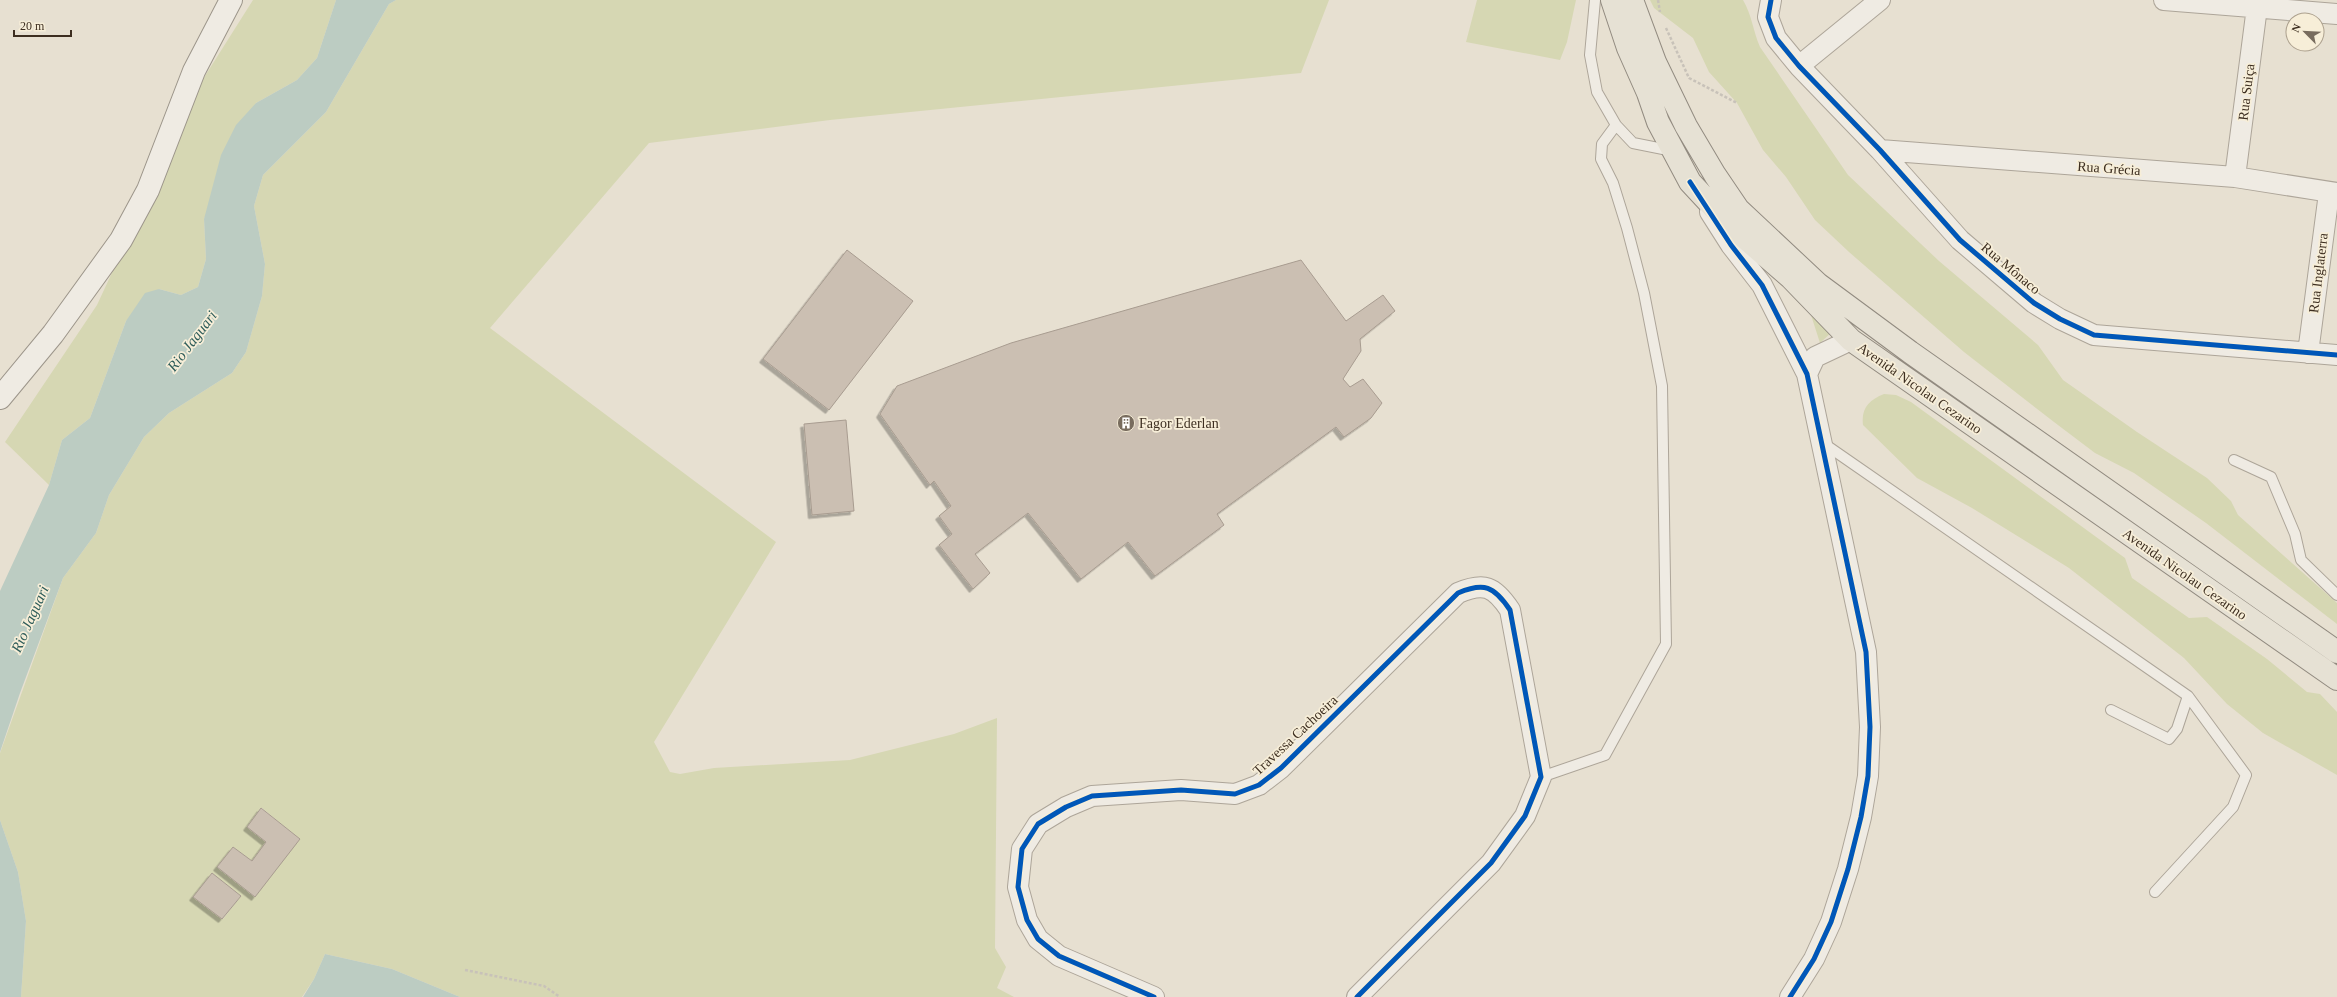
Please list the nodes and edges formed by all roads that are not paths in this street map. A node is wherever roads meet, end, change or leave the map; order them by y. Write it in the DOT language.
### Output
graph roads {
  1 [pos="231,0"];
  2 [pos="1595,0"];
  3 [pos="1612,0"];
  4 [pos="1632,0"];
  5 [pos="1880,0"];
  6 [pos="2164,0"];
  7 [pos="2257,7"];
  8 [pos="1770,9"];
  9 [pos="2337,14"];
  10 [pos="1799,66"];
  11 [pos="1616,125"];
  12 [pos="1880,150"];
  13 [pos="1673,152"];
  14 [pos="2235,177"];
  15 [pos="1690,182"];
  16 [pos="2333,193"];
  17 [pos="1851,340"];
  18 [pos="2308,353"];
  19 [pos="2337,355"];
  20 [pos="1807,374"];
  21 [pos="0,398"];
  22 [pos="1822,442"];
  23 [pos="2234,460"];
  24 [pos="2337,594"];
  25 [pos="2337,652"];
  26 [pos="2337,679"];
  27 [pos="2188,696"];
  28 [pos="2111,710"];
  29 [pos="1541,777"];
  30 [pos="2155,892"];
  31 [pos="1154,997"];
  32 [pos="1357,997"];
  33 [pos="1790,997"];
  1 -- 21 [label="main road"];
  2 -- 11 [label="lane"];
  3 -- 13 [label="main road, Avenida Nicolau Cezarino"];
  4 -- 25 [label="main road, Avenida Nicolau Cezarino"];
  5 -- 10 [label="street"];
  6 -- 7 [label="street"];
  7 -- 9 [label="street"];
  7 -- 14 [label="street, Rua Suiça"];
  8 -- 10 [label="street, Rua Mônaco"];
  10 -- 12 [label="street, Rua Mônaco"];
  11 -- 13 [label="lane"];
  11 -- 29 [label="lane"];
  12 -- 14 [label="street, Rua Grécia"];
  12 -- 18 [label="street, Rua Mônaco"];
  13 -- 15 [label="main road, Avenida Nicolau Cezarino"];
  14 -- 16 [label="street, Rua Grécia"];
  15 -- 17 [label="main road, Avenida Nicolau Cezarino"];
  15 -- 20 [label="street"];
  16 -- 18 [label="street, Rua Inglaterra"];
  17 -- 20 [label="street"];
  17 -- 26 [label="main road, Avenida Nicolau Cezarino"];
  18 -- 19 [label="street, Rua Mônaco"];
  20 -- 22 [label="street"];
  22 -- 27 [label="lane"];
  22 -- 33 [label="street"];
  23 -- 24 [label="lane"];
  27 -- 28 [label="lane"];
  27 -- 30 [label="lane"];
  29 -- 31 [label="street, Travessa Cachoeira"];
  29 -- 32 [label="street"];
}
